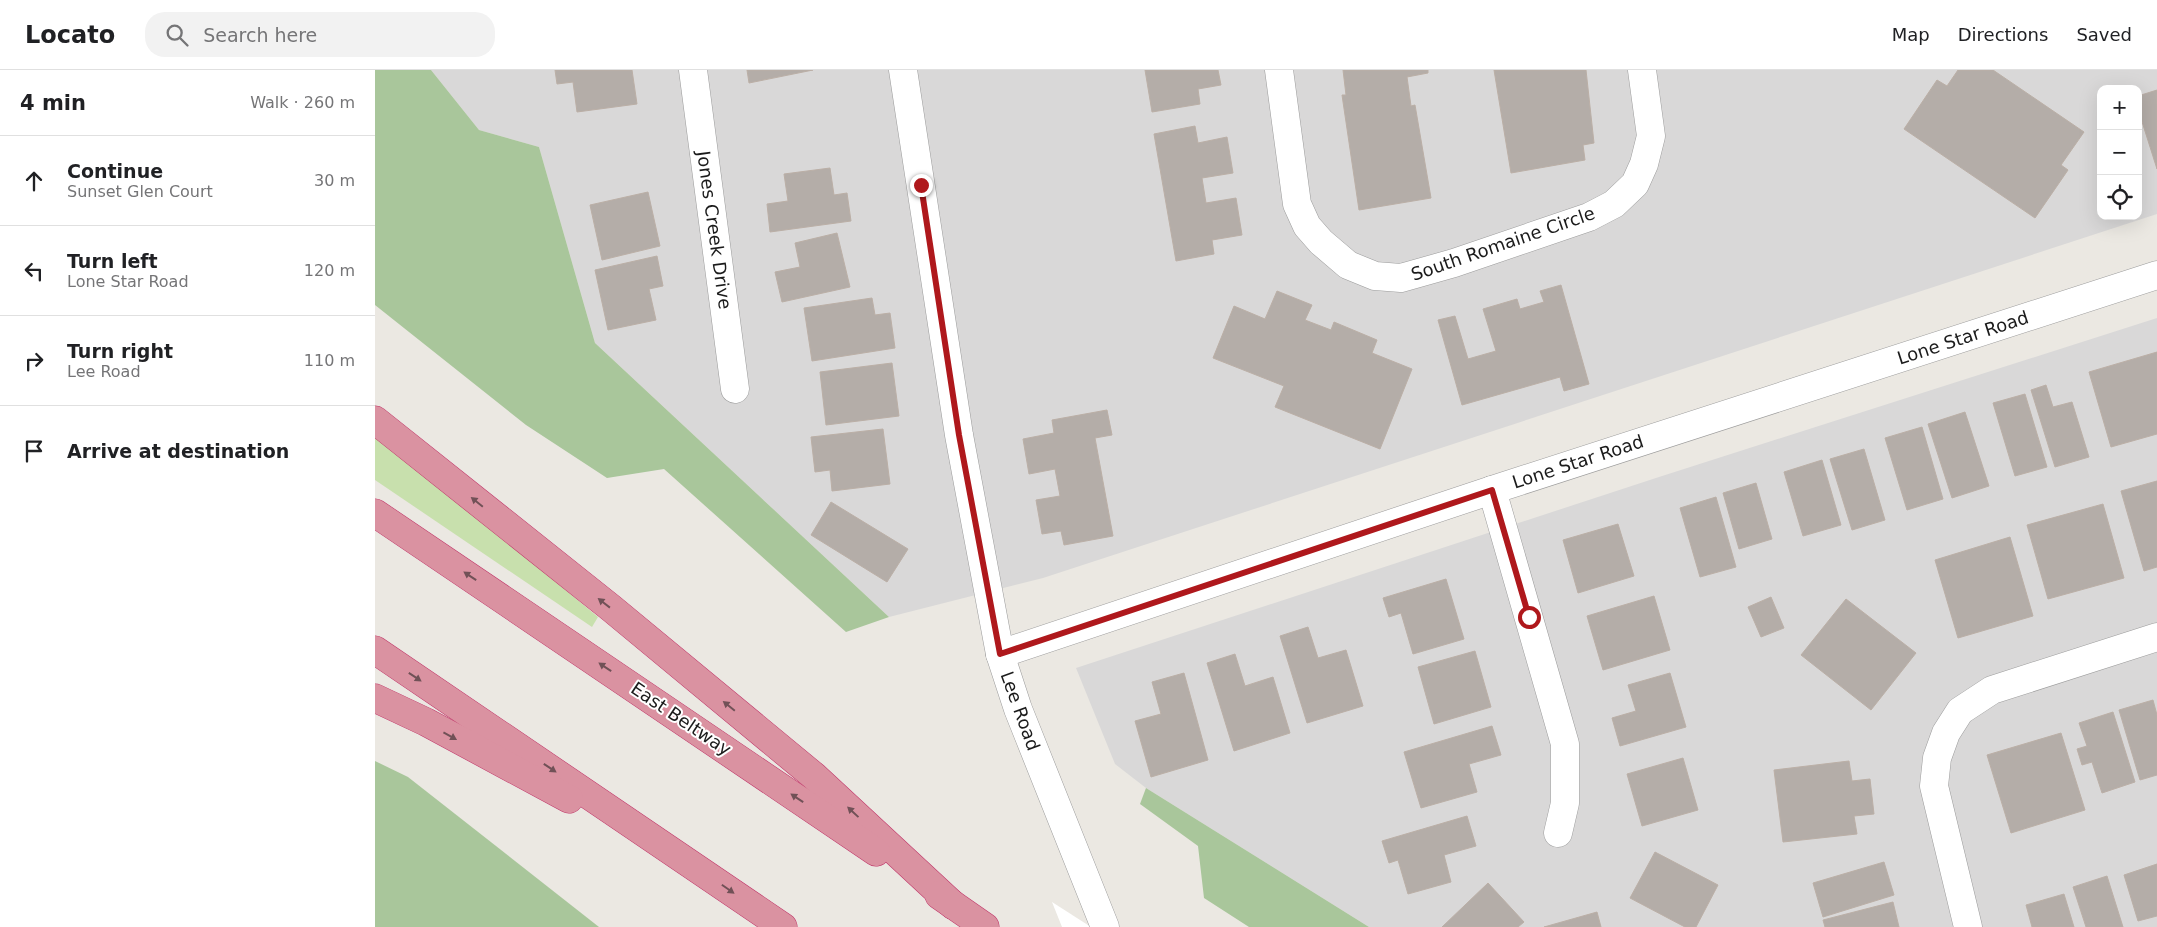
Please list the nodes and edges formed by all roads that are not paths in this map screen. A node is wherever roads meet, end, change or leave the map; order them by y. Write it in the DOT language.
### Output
graph roads {
  1 [pos="693,70"];
  2 [pos="903,70"];
  3 [pos="1279,70"];
  4 [pos="1642,70"];
  5 [pos="2157,275"];
  6 [pos="735,389"];
  7 [pos="375,420"];
  8 [pos="1492,490"];
  9 [pos="375,513"];
  10 [pos="2157,637"];
  11 [pos="375,650"];
  12 [pos="1000,654"];
  13 [pos="375,698"];
  14 [pos="1558,833"];
  15 [pos="693,865"];
  16 [pos="953,905"];
  17 [pos="783,927"];
  18 [pos="985,927"];
  19 [pos="1105,927"];
  20 [pos="1968,927"];
  1 -- 6 [label="street, Jones Creek Drive"];
  2 -- 12 [label="street, Lee Road"];
  3 -- 4 [label="street, South Romaine Circle"];
  5 -- 8 [label="street, Lone Star Road"];
  16 -- 7 [label="highway, one-way"];
  8 -- 12 [label="street, Lone Star Road"];
  8 -- 14 [label="street"];
  16 -- 9 [label="highway, East Beltway, one-way"];
  10 -- 20 [label="street"];
  11 -- 15 [label="highway, one-way"];
  12 -- 19 [label="street, Lee Road"];
  13 -- 15 [label="highway, one-way"];
  15 -- 17 [label="highway, one-way"];
  16 -- 18 [label="highway, East Beltway"];
}
